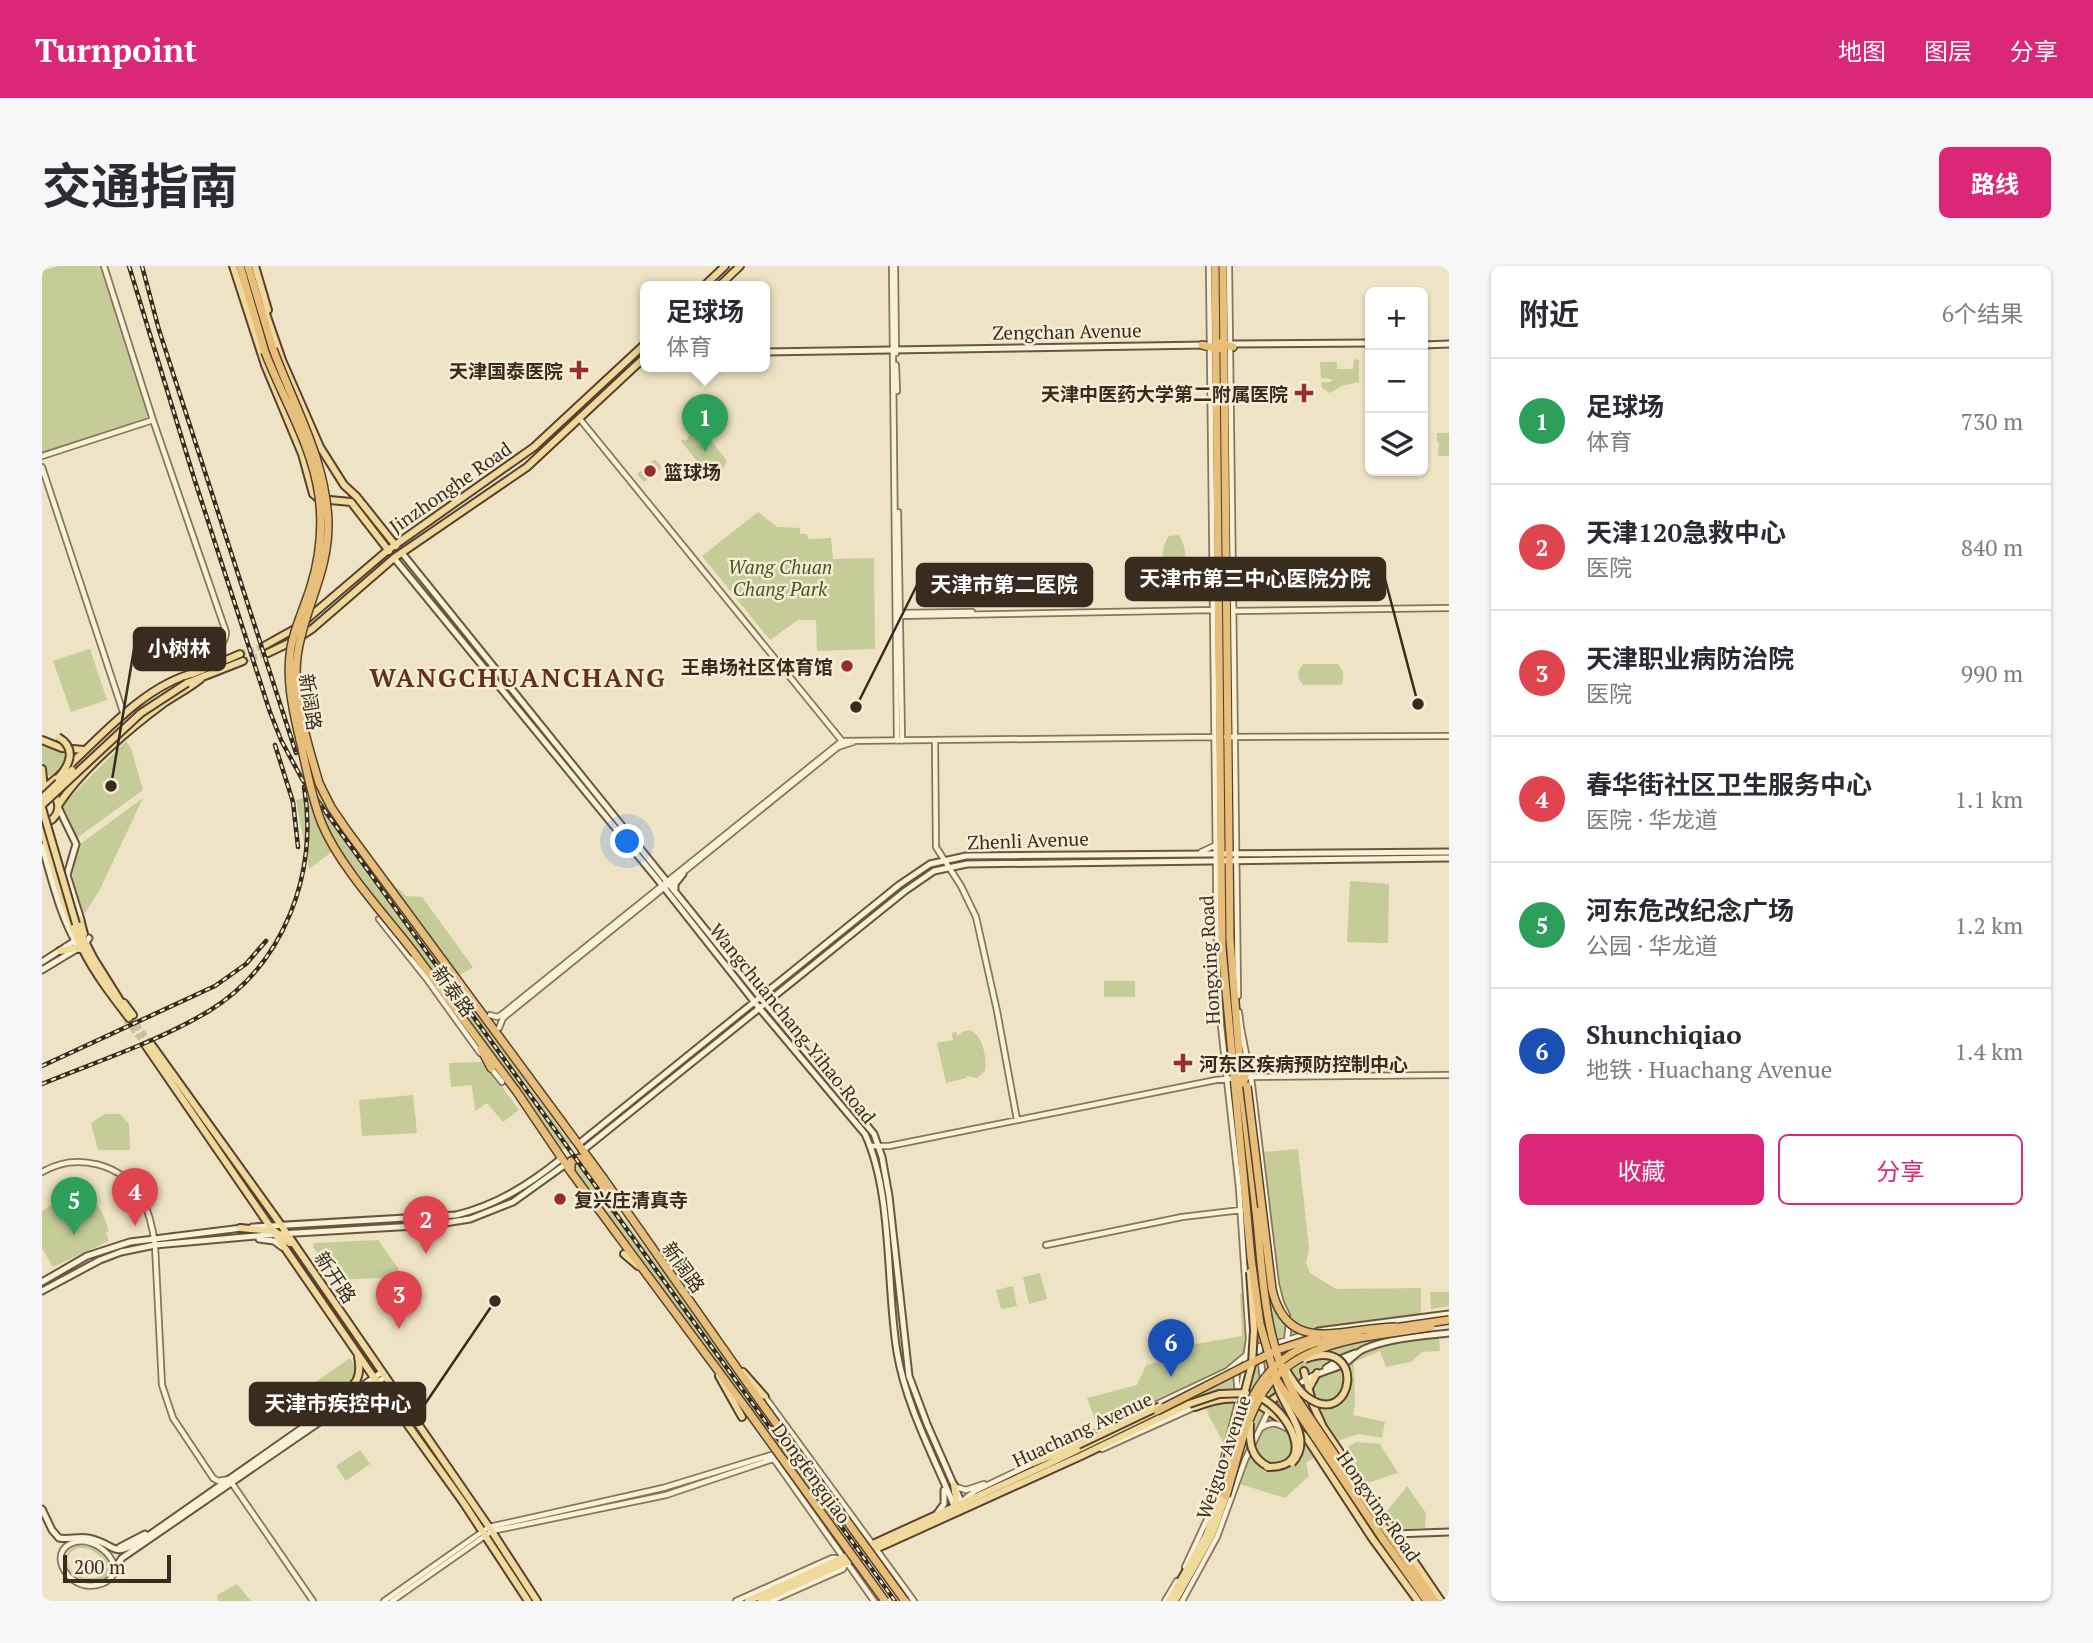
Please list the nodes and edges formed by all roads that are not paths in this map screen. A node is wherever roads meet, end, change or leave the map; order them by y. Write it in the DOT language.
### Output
graph roads {
  1 [pos="104,266"];
  2 [pos="233,266"];
  3 [pos="725,266"];
  4 [pos="740,266"];
  5 [pos="894,266"];
  6 [pos="1209,266"];
  7 [pos="1215,266"];
  8 [pos="1223,266"];
  9 [pos="1229,266"];
  10 [pos="247,267"];
  11 [pos="709,281"];
  12 [pos="724,281"];
  13 [pos="250,320"];
  14 [pos="1219,333"];
  15 [pos="1449,343"];
  16 [pos="1365,344"];
  17 [pos="1428,344"];
  18 [pos="1220,347"];
  19 [pos="640,350"];
  20 [pos="269,351"];
  21 [pos="895,351"];
  22 [pos="770,353"];
  23 [pos="640,362"];
  24 [pos="579,418"];
  25 [pos="153,420"];
  26 [pos="42,456"];
  27 [pos="42,467"];
  28 [pos="395,544"];
  29 [pos="388,550"];
  30 [pos="402,553"];
  31 [pos="394,558"];
  32 [pos="376,559"];
  33 [pos="383,567"];
  34 [pos="1449,607"];
  35 [pos="1223,609"];
  36 [pos="898,615"];
  37 [pos="264,646"];
  38 [pos="268,653"];
  39 [pos="194,673"];
  40 [pos="204,676"];
  41 [pos="186,681"];
  42 [pos="124,715"];
  43 [pos="898,727"];
  44 [pos="1449,737"];
  45 [pos="1224,738"];
  46 [pos="42,740"];
  47 [pos="885,741"];
  48 [pos="900,741"];
  49 [pos="843,742"];
  50 [pos="935,742"];
  51 [pos="86,750"];
  52 [pos="42,769"];
  53 [pos="43,793"];
  54 [pos="42,807"];
  55 [pos="59,807"];
  56 [pos="42,824"];
  57 [pos="42,830"];
  58 [pos="42,846"];
  59 [pos="1449,852"];
  60 [pos="1224,857"];
  61 [pos="1449,858"];
  62 [pos="943,860"];
  63 [pos="948,867"];
  64 [pos="681,872"];
  65 [pos="666,885"];
  66 [pos="679,898"];
  67 [pos="673,903"];
  68 [pos="379,919"];
  69 [pos="74,922"];
  70 [pos="79,943"];
  71 [pos="62,954"];
  72 [pos="91,960"];
  73 [pos="42,962"];
  74 [pos="42,970"];
  75 [pos="751,987"];
  76 [pos="744,993"];
  77 [pos="1222,995"];
  78 [pos="760,997"];
  79 [pos="451,1001"];
  80 [pos="753,1002"];
  81 [pos="766,1005"];
  82 [pos="760,1010"];
  83 [pos="1235,1011"];
  84 [pos="490,1015"];
  85 [pos="130,1017"];
  86 [pos="499,1028"];
  87 [pos="1241,1028"];
  88 [pos="1248,1059"];
  89 [pos="491,1068"];
  90 [pos="1449,1074"];
  91 [pos="1239,1077"];
  92 [pos="502,1082"];
  93 [pos="1244,1087"];
  94 [pos="1017,1120"];
  95 [pos="581,1146"];
  96 [pos="870,1146"];
  97 [pos="879,1146"];
  98 [pos="873,1160"];
  99 [pos="564,1161"];
  100 [pos="42,1172"];
  101 [pos="571,1172"];
  102 [pos="622,1207"];
  103 [pos="1244,1209"];
  104 [pos="281,1225"];
  105 [pos="240,1228"];
  106 [pos="277,1231"];
  107 [pos="154,1237"];
  108 [pos="204,1240"];
  109 [pos="155,1245"];
  110 [pos="1046,1245"];
  111 [pos="624,1254"];
  112 [pos="290,1255"];
  113 [pos="1251,1258"];
  114 [pos="646,1273"];
  115 [pos="42,1282"];
  116 [pos="42,1291"];
  117 [pos="1281,1303"];
  118 [pos="1247,1308"];
  119 [pos="1290,1318"];
  120 [pos="1295,1323"];
  121 [pos="1448,1323"];
  122 [pos="1364,1324"];
  123 [pos="1396,1327"];
  124 [pos="1318,1331"];
  125 [pos="1331,1333"];
  126 [pos="1250,1335"];
  127 [pos="1290,1340"];
  128 [pos="1371,1346"];
  129 [pos="355,1348"];
  130 [pos="1254,1349"];
  131 [pos="372,1358"];
  132 [pos="1279,1359"];
  133 [pos="1235,1365"];
  134 [pos="1287,1367"];
  135 [pos="1304,1371"];
  136 [pos="1320,1371"];
  137 [pos="383,1375"];
  138 [pos="1276,1379"];
  139 [pos="1305,1380"];
  140 [pos="374,1381"];
  141 [pos="394,1390"];
  142 [pos="360,1391"];
  143 [pos="1310,1391"];
  144 [pos="1278,1396"];
  145 [pos="762,1399"];
  146 [pos="1238,1399"];
  147 [pos="1258,1404"];
  148 [pos="1195,1407"];
  149 [pos="328,1411"];
  150 [pos="1157,1411"];
  151 [pos="1269,1412"];
  152 [pos="1251,1417"];
  153 [pos="1280,1422"];
  154 [pos="1261,1429"];
  155 [pos="1296,1429"];
  156 [pos="928,1444"];
  157 [pos="1313,1449"];
  158 [pos="1339,1450"];
  159 [pos="1225,1453"];
  160 [pos="1081,1456"];
  161 [pos="1245,1460"];
  162 [pos="1321,1461"];
  163 [pos="1033,1463"];
  164 [pos="1267,1467"];
  165 [pos="998,1479"];
  166 [pos="230,1481"];
  167 [pos="954,1485"];
  168 [pos="1013,1488"];
  169 [pos="1224,1495"];
  170 [pos="42,1503"];
  171 [pos="958,1507"];
  172 [pos="42,1510"];
  173 [pos="936,1515"];
  174 [pos="167,1523"];
  175 [pos="487,1531"];
  176 [pos="1449,1533"];
  177 [pos="1385,1537"];
  178 [pos="874,1547"];
  179 [pos="1386,1550"];
  180 [pos="1398,1550"];
  181 [pos="844,1561"];
  182 [pos="114,1570"];
  183 [pos="313,1601"];
  184 [pos="383,1601"];
  185 [pos="392,1601"];
  186 [pos="528,1601"];
  187 [pos="537,1601"];
  188 [pos="736,1601"];
  189 [pos="748,1601"];
  190 [pos="761,1601"];
  191 [pos="771,1601"];
  192 [pos="874,1601"];
  193 [pos="885,1601"];
  194 [pos="905,1601"];
  195 [pos="914,1601"];
  196 [pos="1167,1601"];
  197 [pos="1175,1601"];
  198 [pos="1182,1601"];
  199 [pos="1418,1601"];
  200 [pos="1427,1601"];
  201 [pos="1435,1601"];
  202 [pos="1441,1601"];
  1 -- 25 [label="street"];
  2 -- 13 [label="main road"];
  3 -- 11 [label="main road"];
  4 -- 12 [label="main road"];
  5 -- 21 [label="street"];
  6 -- 18 [label="street"];
  7 -- 14 [label="highway"];
  8 -- 14 [label="highway"];
  9 -- 18 [label="street"];
  10 -- 13 [label="main road"];
  10 -- 20 [label="highway"];
  10 -- 28 [label="main road"];
  13 -- 29 [label="main road"];
  14 -- 18 [label="highway"];
  15 -- 17 [label="main road"];
  16 -- 18 [label="main road, Zengchan Avenue"];
  18 -- 21 [label="main road, Zengchan Avenue"];
  18 -- 35 [label="highway, Hongxing Road"];
  18 -- 35 [label="street"];
  19 -- 28 [label="main road, Jinzhonghe Road"];
  20 -- 79 [label="highway, 新阔路, bridge"];
  20 -- 95 [label="highway, 新阔路, bridge"];
  21 -- 22 [label="main road, Zengchan Avenue"];
  21 -- 36 [label="street"];
  23 -- 24 [label="main road, Jinzhonghe Road"];
  24 -- 30 [label="main road, Jinzhonghe Road"];
  24 -- 49 [label="street"];
  25 -- 26 [label="street"];
  25 -- 39 [label="street"];
  27 -- 42 [label="street"];
  28 -- 29 [label="main road, Jinzhonghe Road"];
  28 -- 30 [label="main road"];
  29 -- 31 [label="main road"];
  29 -- 32 [label="main road, Jinzhonghe Road"];
  30 -- 31 [label="main road, Jinzhonghe Road"];
  30 -- 65 [label="main road"];
  31 -- 33 [label="main road, Jinzhonghe Road"];
  31 -- 65 [label="main road"];
  32 -- 33 [label="main road"];
  32 -- 37 [label="main road, Jinzhonghe Road"];
  33 -- 38 [label="main road, Jinzhonghe Road"];
  34 -- 35 [label="street"];
  35 -- 36 [label="street"];
  35 -- 45 [label="highway, Hongxing Road"];
  35 -- 45 [label="street"];
  36 -- 48 [label="street"];
  39 -- 40 [label="main road"];
  39 -- 41 [label="main road"];
  39 -- 42 [label="main road"];
  40 -- 41 [label="main road"];
  40 -- 55 [label="main road"];
  41 -- 53 [label="main road, bridge"];
  41 -- 54 [label="main road, bridge"];
  42 -- 51 [label="main road"];
  43 -- 47 [label="street"];
  44 -- 45 [label="street"];
  45 -- 48 [label="street"];
  45 -- 50 [label="street"];
  45 -- 60 [label="highway, Hongxing Road"];
  45 -- 60 [label="street"];
  45 -- 60 [label="street"];
  45 -- 60 [label="highway, Hongxing Road"];
  46 -- 51 [label="main road"];
  46 -- 53 [label="main road, bridge"];
  48 -- 49 [label="street"];
  48 -- 50 [label="street"];
  49 -- 65 [label="street"];
  50 -- 62 [label="street"];
  51 -- 53 [label="main road"];
  52 -- 53 [label="main road"];
  53 -- 55 [label="main road"];
  54 -- 69 [label="main road, bridge"];
  55 -- 56 [label="main road"];
  55 -- 69 [label="main road"];
  57 -- 69 [label="main road, bridge"];
  58 -- 69 [label="main road"];
  59 -- 60 [label="main road, Zhenli Avenue"];
  60 -- 61 [label="main road, Zhenli Avenue"];
  60 -- 62 [label="main road, Zhenli Avenue"];
  60 -- 63 [label="main road, Zhenli Avenue"];
  60 -- 77 [label="highway, Hongxing Road"];
  60 -- 83 [label="highway, Hongxing Road"];
  60 -- 87 [label="street"];
  62 -- 63 [label="street"];
  62 -- 78 [label="main road, Zhenli Avenue"];
  63 -- 81 [label="main road, Zhenli Avenue"];
  63 -- 94 [label="street"];
  64 -- 65 [label="street"];
  64 -- 66 [label="main road"];
  65 -- 67 [label="street"];
  65 -- 78 [label="main road, Wangchuanchang Yihao Road"];
  65 -- 80 [label="main road, Wangchuanchang Yihao Road"];
  65 -- 84 [label="street"];
  65 -- 86 [label="street"];
  68 -- 89 [label="street, 新泰路"];
  69 -- 70 [label="main road"];
  69 -- 70 [label="main road"];
  69 -- 71 [label="main road"];
  70 -- 71 [label="main road"];
  70 -- 72 [label="main road"];
  71 -- 72 [label="main road"];
  71 -- 73 [label="main road"];
  71 -- 74 [label="main road"];
  72 -- 85 [label="main road"];
  75 -- 78 [label="main road"];
  76 -- 80 [label="main road"];
  77 -- 91 [label="street"];
  77 -- 91 [label="highway, Hongxing Road"];
  78 -- 80 [label="main road, Zhenli Avenue"];
  78 -- 81 [label="main road, Wangchuanchang Yihao Road"];
  79 -- 89 [label="highway"];
  79 -- 99 [label="highway"];
  80 -- 82 [label="main road, Wangchuanchang Yihao Road"];
  80 -- 95 [label="main road, Zhenli Avenue"];
  81 -- 82 [label="main road, Zhenli Avenue"];
  81 -- 97 [label="main road, Wangchuanchang Yihao Road"];
  82 -- 95 [label="main road, Zhenli Avenue"];
  82 -- 96 [label="main road, Wangchuanchang Yihao Road"];
  83 -- 87 [label="street"];
  83 -- 91 [label="highway, Hongxing Road"];
  87 -- 88 [label="street, Hongxing Road"];
  88 -- 91 [label="highway"];
  89 -- 92 [label="street, 新泰路"];
  90 -- 91 [label="street"];
  91 -- 93 [label="highway"];
  91 -- 94 [label="street"];
  91 -- 103 [label="street"];
  91 -- 103 [label="highway, Hongxing Road"];
  91 -- 117 [label="street"];
  93 -- 125 [label="highway, bridge"];
  93 -- 132 [label="highway, Hongxing Road, bridge"];
  94 -- 97 [label="street"];
  95 -- 102 [label="highway, 新阔路"];
  96 -- 97 [label="street"];
  96 -- 98 [label="main road"];
  96 -- 156 [label="main road, Wangchuanchang Yihao Road"];
  97 -- 167 [label="main road, Wangchuanchang Yihao Road"];
  99 -- 101 [label="highway"];
  99 -- 104 [label="main road"];
  99 -- 106 [label="main road"];
  100 -- 107 [label="street"];
  101 -- 102 [label="highway"];
  101 -- 114 [label="highway"];
  102 -- 145 [label="highway, 新阔路"];
  103 -- 110 [label="street"];
  103 -- 113 [label="highway, Hongxing Road"];
  103 -- 118 [label="street"];
  104 -- 106 [label="main road, 新开路"];
  104 -- 106 [label="main road, 新开路"];
  105 -- 106 [label="main road"];
  105 -- 107 [label="main road"];
  106 -- 108 [label="main road"];
  106 -- 112 [label="main road, 新开路"];
  106 -- 131 [label="main road, 新开路"];
  107 -- 109 [label="street"];
  107 -- 115 [label="main road"];
  108 -- 109 [label="main road"];
  108 -- 112 [label="main road"];
  109 -- 116 [label="main road"];
  109 -- 166 [label="street"];
  111 -- 114 [label="main road"];
  112 -- 129 [label="main road, 新开路"];
  113 -- 130 [label="main road, bridge"];
  113 -- 138 [label="highway, Hongxing Road, bridge"];
  114 -- 193 [label="highway, Dongfengqiao, bridge"];
  117 -- 118 [label="street"];
  117 -- 119 [label="street"];
  118 -- 126 [label="street"];
  119 -- 120 [label="street"];
  119 -- 127 [label="street"];
  120 -- 124 [label="street"];
  120 -- 127 [label="street"];
  121 -- 122 [label="main road"];
  121 -- 123 [label="highway, Weiguo Avenue, bridge"];
  121 -- 128 [label="main road"];
  121 -- 134 [label="highway, Weiguo Avenue, bridge"];
  122 -- 124 [label="main road"];
  122 -- 128 [label="main road"];
  123 -- 125 [label="highway, Weiguo Avenue, bridge"];
  123 -- 169 [label="highway, Weiguo Avenue, bridge"];
  124 -- 127 [label="street"];
  125 -- 150 [label="highway, Huachang Avenue, bridge"];
  126 -- 130 [label="street"];
  126 -- 130 [label="street"];
  127 -- 130 [label="street"];
  127 -- 135 [label="street"];
  128 -- 136 [label="main road"];
  129 -- 140 [label="main road, 新开路"];
  129 -- 149 [label="main road"];
  130 -- 133 [label="street, Huachang Avenue"];
  130 -- 144 [label="street"];
  130 -- 146 [label="street"];
  130 -- 163 [label="main road, Huachang Avenue, bridge"];
  130 -- 169 [label="main road, bridge"];
  131 -- 137 [label="main road, 新开路"];
  131 -- 140 [label="main road"];
  132 -- 134 [label="main road, bridge"];
  132 -- 177 [label="highway, Hongxing Road, bridge"];
  133 -- 146 [label="street"];
  133 -- 163 [label="street, Huachang Avenue"];
  134 -- 152 [label="highway, Weiguo Avenue, bridge"];
  135 -- 136 [label="main road"];
  135 -- 139 [label="main road"];
  136 -- 139 [label="main road"];
  136 -- 143 [label="main road"];
  137 -- 140 [label="main road"];
  137 -- 141 [label="main road, 新开路"];
  138 -- 164 [label="main road, bridge"];
  138 -- 177 [label="highway, Hongxing Road, bridge"];
  139 -- 143 [label="main road"];
  139 -- 144 [label="street"];
  140 -- 141 [label="main road"];
  140 -- 142 [label="main road"];
  140 -- 175 [label="main road, 新开路"];
  141 -- 175 [label="main road, 新开路"];
  142 -- 149 [label="main road"];
  142 -- 166 [label="main road"];
  143 -- 158 [label="main road"];
  144 -- 147 [label="main road"];
  144 -- 151 [label="street"];
  144 -- 155 [label="street"];
  145 -- 178 [label="street"];
  145 -- 194 [label="highway, Dongfengqiao, bridge"];
  146 -- 147 [label="main road"];
  146 -- 148 [label="main road"];
  146 -- 159 [label="street"];
  147 -- 151 [label="main road"];
  148 -- 160 [label="street, Huachang Avenue"];
  149 -- 166 [label="main road"];
  150 -- 171 [label="main road, Huachang Avenue, bridge"];
  151 -- 153 [label="main road"];
  151 -- 154 [label="street"];
  152 -- 164 [label="main road, bridge"];
  152 -- 169 [label="highway, Weiguo Avenue, bridge"];
  153 -- 154 [label="street"];
  153 -- 155 [label="main road"];
  153 -- 157 [label="street"];
  154 -- 161 [label="street"];
  155 -- 157 [label="main road"];
  156 -- 171 [label="main road, Wangchuanchang Yihao Road"];
  156 -- 173 [label="main road"];
  157 -- 162 [label="main road"];
  158 -- 162 [label="street"];
  158 -- 177 [label="main road"];
  159 -- 161 [label="street"];
  159 -- 196 [label="street"];
  160 -- 164 [label="main road, Huachang Avenue, bridge"];
  160 -- 168 [label="main road, Huachang Avenue"];
  161 -- 198 [label="street"];
  162 -- 177 [label="main road"];
  163 -- 165 [label="street, Huachang Avenue"];
  165 -- 167 [label="street"];
  165 -- 171 [label="street, Huachang Avenue"];
  166 -- 174 [label="main road"];
  166 -- 182 [label="main road"];
  166 -- 183 [label="street"];
  167 -- 171 [label="main road"];
  168 -- 171 [label="street"];
  168 -- 171 [label="main road, Huachang Avenue"];
  169 -- 196 [label="main road, Weiguo Avenue"];
  169 -- 197 [label="main road, Weiguo Avenue"];
  170 -- 174 [label="main road"];
  171 -- 173 [label="main road, Huachang Avenue"];
  171 -- 178 [label="main road, Huachang Avenue"];
  171 -- 178 [label="street"];
  172 -- 174 [label="main road"];
  173 -- 178 [label="main road, Huachang Avenue"];
  175 -- 181 [label="street"];
  175 -- 184 [label="street"];
  175 -- 185 [label="street"];
  175 -- 186 [label="main road, 新开路"];
  175 -- 187 [label="main road, 新开路"];
  176 -- 177 [label="main road"];
  176 -- 180 [label="main road"];
  177 -- 179 [label="highway, Hongxing Road"];
  177 -- 180 [label="highway, Hongxing Road"];
  178 -- 181 [label="main road, Huachang Avenue"];
  178 -- 195 [label="street"];
  179 -- 180 [label="highway, Hongxing Road"];
  179 -- 199 [label="main road"];
  180 -- 200 [label="highway, Hongxing Road"];
  180 -- 201 [label="highway, Hongxing Road"];
  180 -- 202 [label="main road"];
  181 -- 188 [label="street"];
  181 -- 189 [label="main road, Huachang Avenue"];
  181 -- 190 [label="main road, Huachang Avenue"];
  181 -- 191 [label="street"];
  181 -- 192 [label="street"];
  182 -- 182 [label="street"];
}
